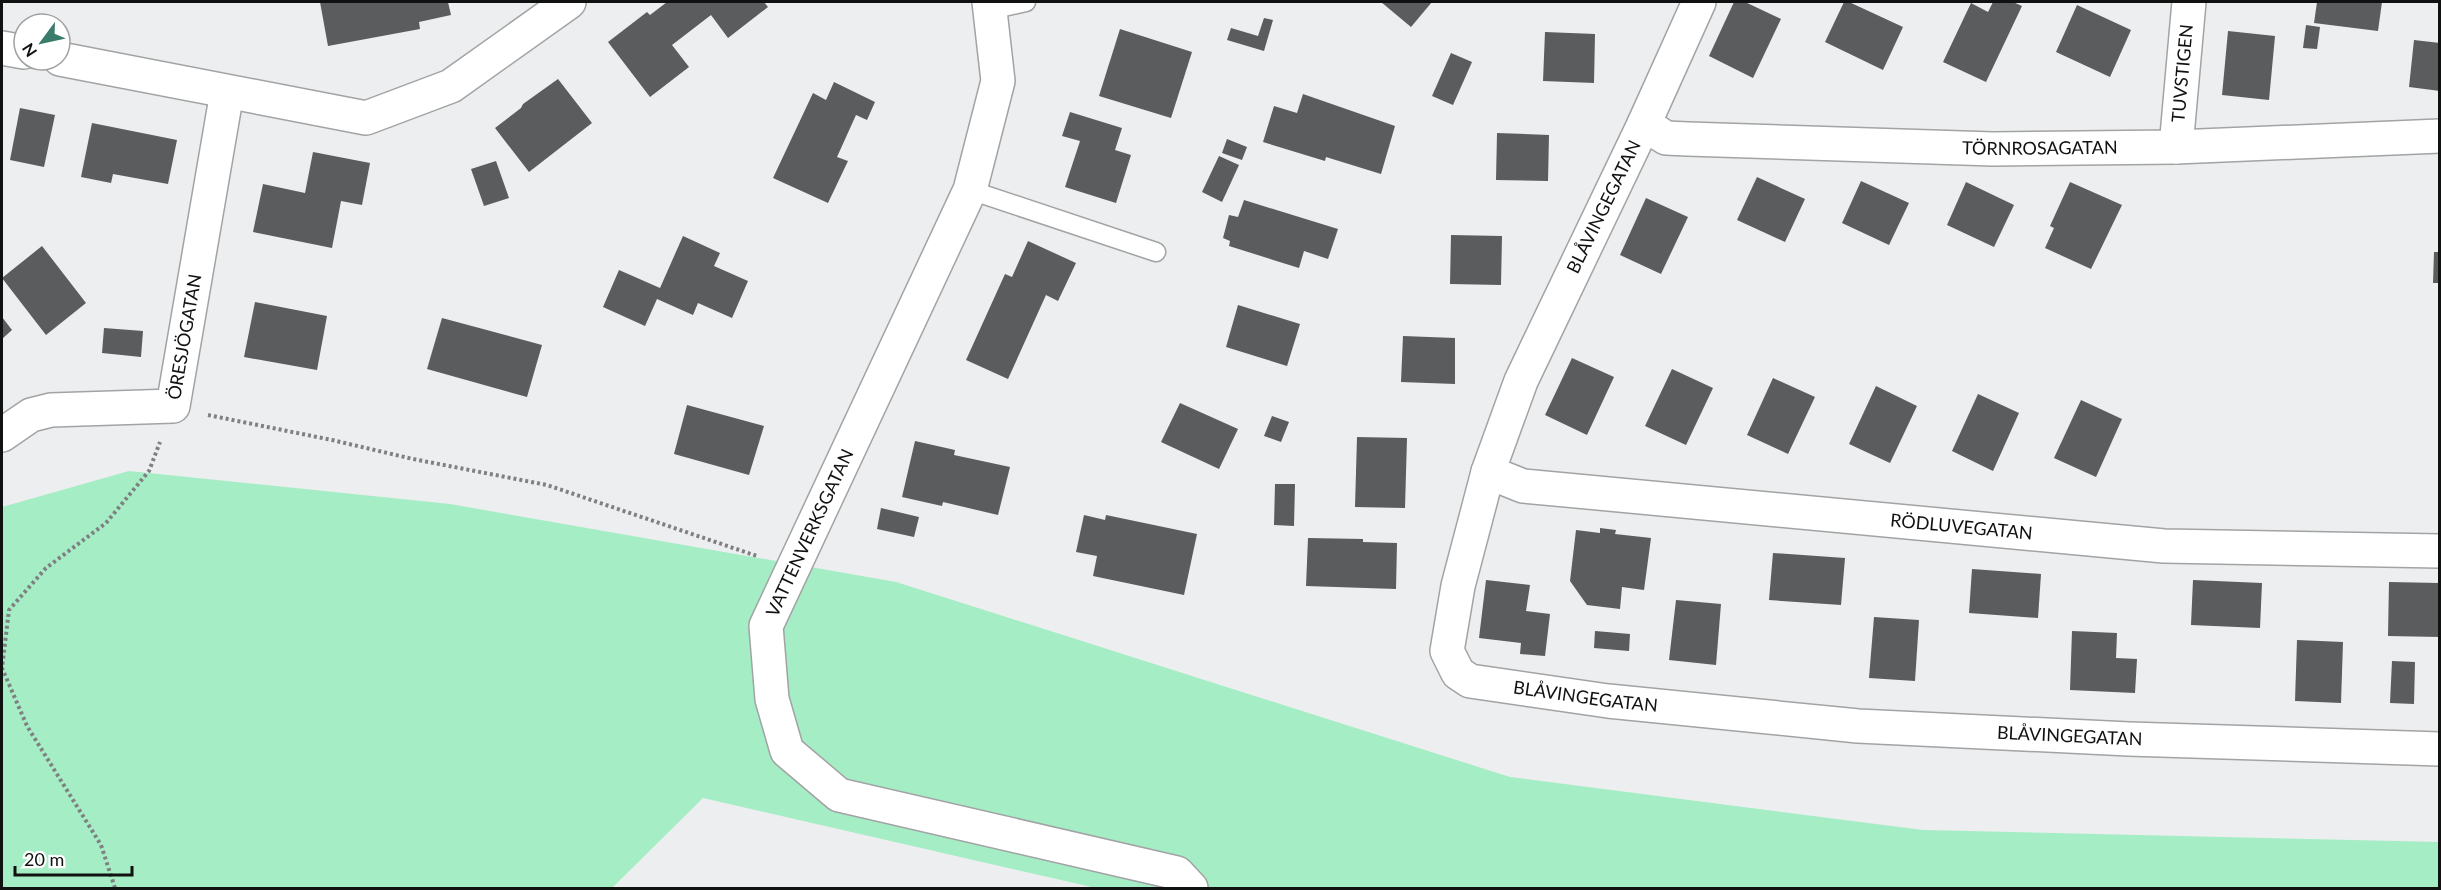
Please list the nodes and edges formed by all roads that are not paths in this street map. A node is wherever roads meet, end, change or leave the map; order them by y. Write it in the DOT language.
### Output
graph roads {
  1 [pos="569,2"];
  2 [pos="1026,2"];
  3 [pos="1699,2"];
  4 [pos="2189,2"];
  5 [pos="989,6"];
  6 [pos="72,61"];
  7 [pos="228,92"];
  8 [pos="1644,124"];
  9 [pos="2439,136"];
  10 [pos="2176,147"];
  11 [pos="970,190"];
  12 [pos="1156,252"];
  13 [pos="2,435"];
  14 [pos="1488,472"];
  15 [pos="2439,551"];
  16 [pos="2439,749"];
  17 [pos="1191,888"];
  1 -- 7 [label="street"];
  2 -- 5 [label="lane"];
  3 -- 8 [label="street, BLÅVINGEGATAN"];
  4 -- 10 [label="street, TUVSTIGEN"];
  5 -- 11 [label="street, VATTENVERKSGATAN"];
  6 -- 7 [label="street"];
  7 -- 13 [label="street, ÖRESJÖGATAN"];
  8 -- 10 [label="street, TÖRNROSAGATAN"];
  8 -- 14 [label="street, BLÅVINGEGATAN"];
  9 -- 10 [label="street, TÖRNROSAGATAN"];
  11 -- 12 [label="lane"];
  11 -- 17 [label="street, VATTENVERKSGATAN"];
  14 -- 15 [label="street, RÖDLUVEGATAN"];
  14 -- 16 [label="street, BLÅVINGEGATAN"];
}
